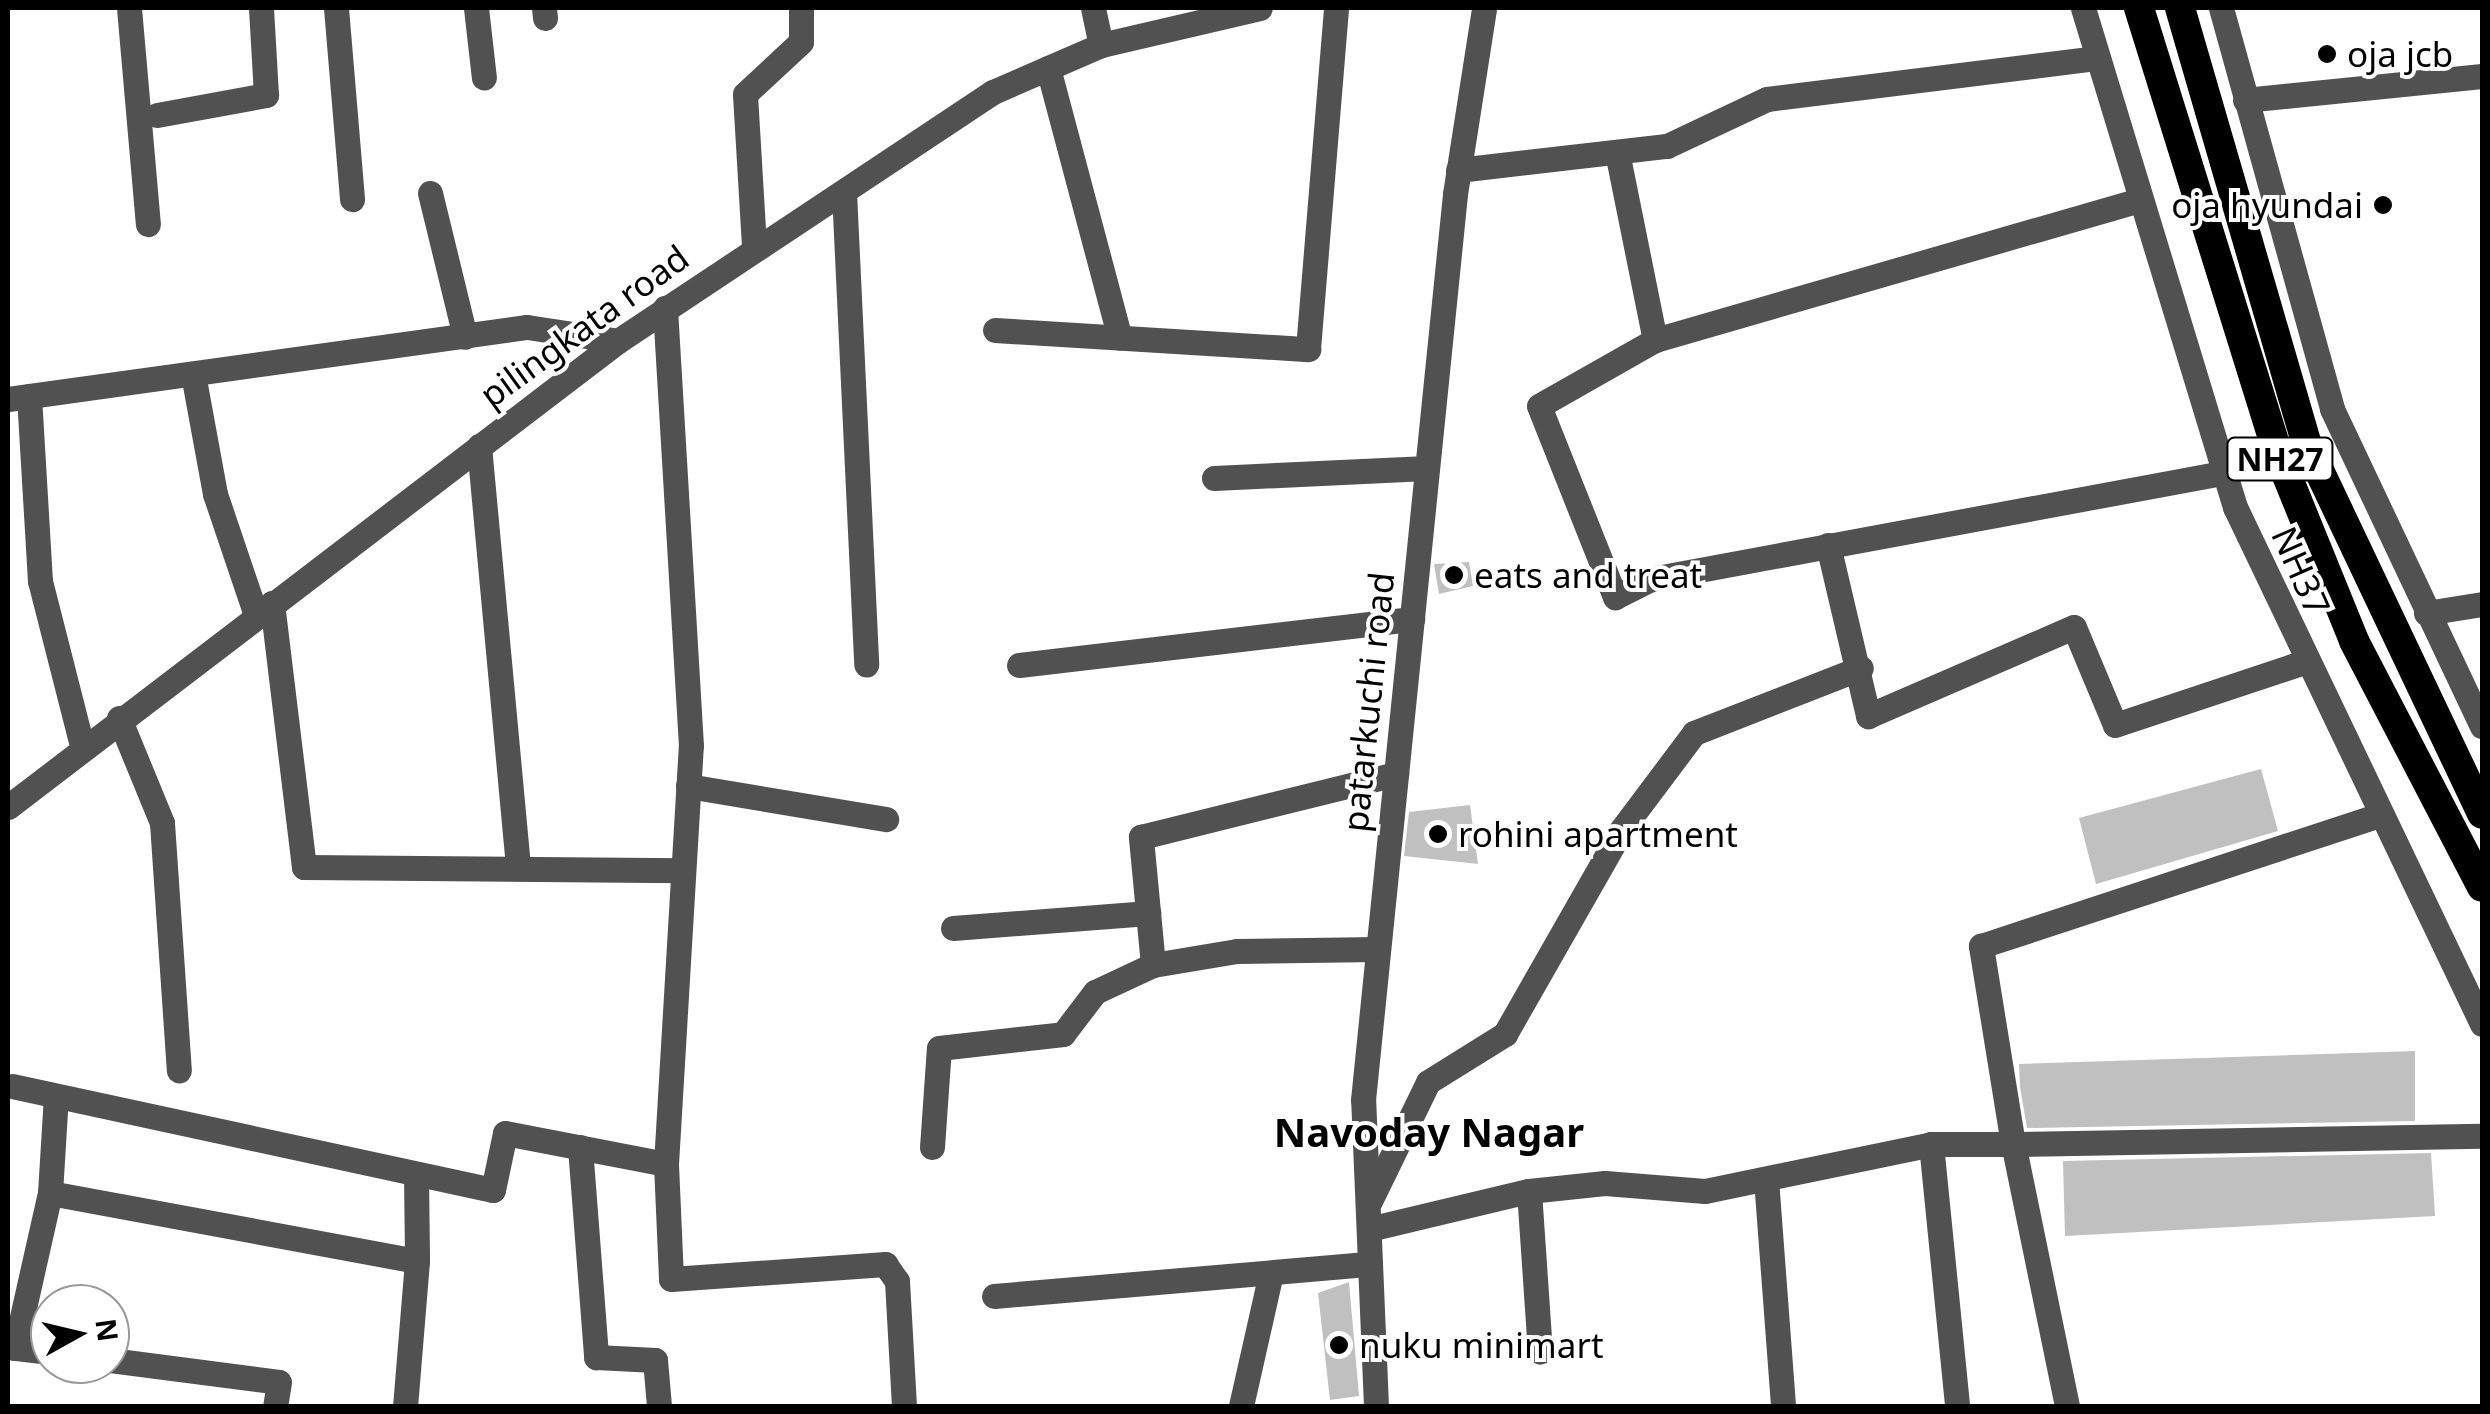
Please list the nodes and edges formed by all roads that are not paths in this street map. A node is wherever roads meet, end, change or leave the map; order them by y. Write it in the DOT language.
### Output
graph roads {
  1 [pos="129,8"];
  2 [pos="261,8"];
  3 [pos="336,8"];
  4 [pos="476,8"];
  5 [pos="801,8"];
  6 [pos="1093,8"];
  7 [pos="1260,8"];
  8 [pos="1336,8"];
  9 [pos="1484,8"];
  10 [pos="2083,8"];
  11 [pos="2139,8"];
  12 [pos="2180,8"];
  13 [pos="2220,8"];
  14 [pos="1100,45"];
  15 [pos="2097,58"];
  16 [pos="1048,68"];
  17 [pos="2482,76"];
  18 [pos="484,78"];
  19 [pos="2482,91"];
  20 [pos="2247,109"];
  21 [pos="157,115"];
  22 [pos="1618,152"];
  23 [pos="1458,170"];
  24 [pos="844,192"];
  25 [pos="430,193"];
  26 [pos="352,199"];
  27 [pos="2136,201"];
  28 [pos="148,224"];
  29 [pos="754,246"];
  30 [pos="665,308"];
  31 [pos="994,330"];
  32 [pos="464,337"];
  33 [pos="1120,338"];
  34 [pos="1655,340"];
  35 [pos="618,341"];
  36 [pos="193,374"];
  37 [pos="18,398"];
  38 [pos="479,446"];
  39 [pos="1427,468"];
  40 [pos="2222,473"];
  41 [pos="1214,478"];
  42 [pos="1828,545"];
  43 [pos="2482,604"];
  44 [pos="264,608"];
  45 [pos="2426,613"];
  46 [pos="1412,619"];
  47 [pos="2304,662"];
  48 [pos="866,664"];
  49 [pos="1019,665"];
  50 [pos="1861,668"];
  51 [pos="119,718"];
  52 [pos="2482,726"];
  53 [pos="82,746"];
  54 [pos="1396,774"];
  55 [pos="688,786"];
  56 [pos="8,807"];
  57 [pos="2482,814"];
  58 [pos="2380,815"];
  59 [pos="886,819"];
  60 [pos="518,868"];
  61 [pos="683,870"];
  62 [pos="2482,887"];
  63 [pos="1148,913"];
  64 [pos="953,928"];
  65 [pos="1378,949"];
  66 [pos="1153,965"];
  67 [pos="2482,1024"];
  68 [pos="179,1070"];
  69 [pos="12,1086"];
  70 [pos="56,1096"];
  71 [pos="2482,1136"];
  72 [pos="1931,1144"];
  73 [pos="2013,1144"];
  74 [pos="580,1147"];
  75 [pos="932,1147"];
  76 [pos="666,1164"];
  77 [pos="416,1175"];
  78 [pos="1766,1179"];
  79 [pos="1529,1191"];
  80 [pos="50,1194"];
  81 [pos="1368,1217"];
  82 [pos="416,1261"];
  83 [pos="1370,1264"];
  84 [pos="1271,1272"];
  85 [pos="994,1296"];
  86 [pos="11,1348"];
  87 [pos="1540,1352"];
  88 [pos="130,1363"];
  89 [pos="275,1406"];
  90 [pos="405,1406"];
  91 [pos="659,1406"];
  92 [pos="904,1406"];
  93 [pos="1241,1406"];
  94 [pos="1376,1406"];
  95 [pos="1784,1406"];
  96 [pos="1957,1406"];
  97 [pos="2066,1406"];
  1 -- 28 [label="street"];
  2 -- 21 [label="street"];
  3 -- 26 [label="street"];
  4 -- 18 [label="street"];
  5 -- 29 [label="street"];
  6 -- 14 [label="street"];
  7 -- 14 [label="street, pilingkata road"];
  8 -- 33 [label="street"];
  9 -- 23 [label="street, patarkuchi road"];
  10 -- 15 [label="street, NH37"];
  11 -- 62 [label="highway, NH27"];
  12 -- 57 [label="highway, NH27"];
  13 -- 20 [label="street"];
  14 -- 16 [label="street, pilingkata road"];
  15 -- 22 [label="street"];
  15 -- 27 [label="street, NH37"];
  16 -- 24 [label="street, pilingkata road"];
  16 -- 33 [label="street"];
  17 -- 20 [label="street"];
  19 -- 20 [label="street"];
  20 -- 45 [label="street"];
  22 -- 23 [label="street"];
  22 -- 34 [label="street"];
  23 -- 39 [label="street, patarkuchi road"];
  24 -- 29 [label="street, pilingkata road"];
  24 -- 48 [label="street"];
  25 -- 32 [label="street"];
  27 -- 34 [label="street"];
  27 -- 40 [label="street, NH37"];
  29 -- 30 [label="street, pilingkata road"];
  30 -- 35 [label="street, pilingkata road"];
  30 -- 55 [label="street"];
  31 -- 33 [label="street"];
  32 -- 35 [label="street"];
  32 -- 36 [label="street"];
  34 -- 42 [label="street"];
  35 -- 38 [label="street, pilingkata road"];
  36 -- 37 [label="street"];
  36 -- 44 [label="street"];
  37 -- 53 [label="street"];
  38 -- 44 [label="street, pilingkata road"];
  38 -- 60 [label="street"];
  39 -- 41 [label="street"];
  39 -- 46 [label="street, patarkuchi road"];
  40 -- 42 [label="street"];
  40 -- 47 [label="street, NH37"];
  42 -- 50 [label="street"];
  43 -- 45 [label="street"];
  44 -- 51 [label="street, pilingkata road"];
  44 -- 60 [label="street"];
  45 -- 52 [label="street"];
  46 -- 49 [label="street"];
  46 -- 54 [label="street, patarkuchi road"];
  47 -- 50 [label="street"];
  47 -- 58 [label="street, NH37"];
  50 -- 81 [label="street"];
  51 -- 53 [label="street, pilingkata road"];
  51 -- 68 [label="street"];
  53 -- 56 [label="street, pilingkata road"];
  54 -- 63 [label="street"];
  54 -- 65 [label="street, patarkuchi road"];
  55 -- 59 [label="street"];
  55 -- 61 [label="street"];
  58 -- 67 [label="street, NH37"];
  58 -- 73 [label="street"];
  60 -- 61 [label="street"];
  61 -- 76 [label="street"];
  63 -- 64 [label="street"];
  63 -- 66 [label="street"];
  65 -- 66 [label="street"];
  65 -- 81 [label="street, patarkuchi road"];
  66 -- 75 [label="street"];
  69 -- 70 [label="street"];
  70 -- 77 [label="street"];
  70 -- 80 [label="street"];
  71 -- 73 [label="street"];
  72 -- 73 [label="street"];
  72 -- 78 [label="street"];
  72 -- 96 [label="street"];
  73 -- 97 [label="street"];
  74 -- 76 [label="street"];
  74 -- 77 [label="street"];
  74 -- 91 [label="street"];
  76 -- 92 [label="street"];
  77 -- 82 [label="street"];
  78 -- 79 [label="street"];
  78 -- 95 [label="street"];
  79 -- 81 [label="street"];
  79 -- 87 [label="street"];
  80 -- 82 [label="street"];
  80 -- 86 [label="street"];
  81 -- 83 [label="street, patarkuchi road"];
  82 -- 90 [label="street"];
  83 -- 84 [label="street"];
  83 -- 94 [label="street, patarkuchi road"];
  84 -- 85 [label="street"];
  84 -- 93 [label="street"];
  88 -- 89 [label="street"];
}
